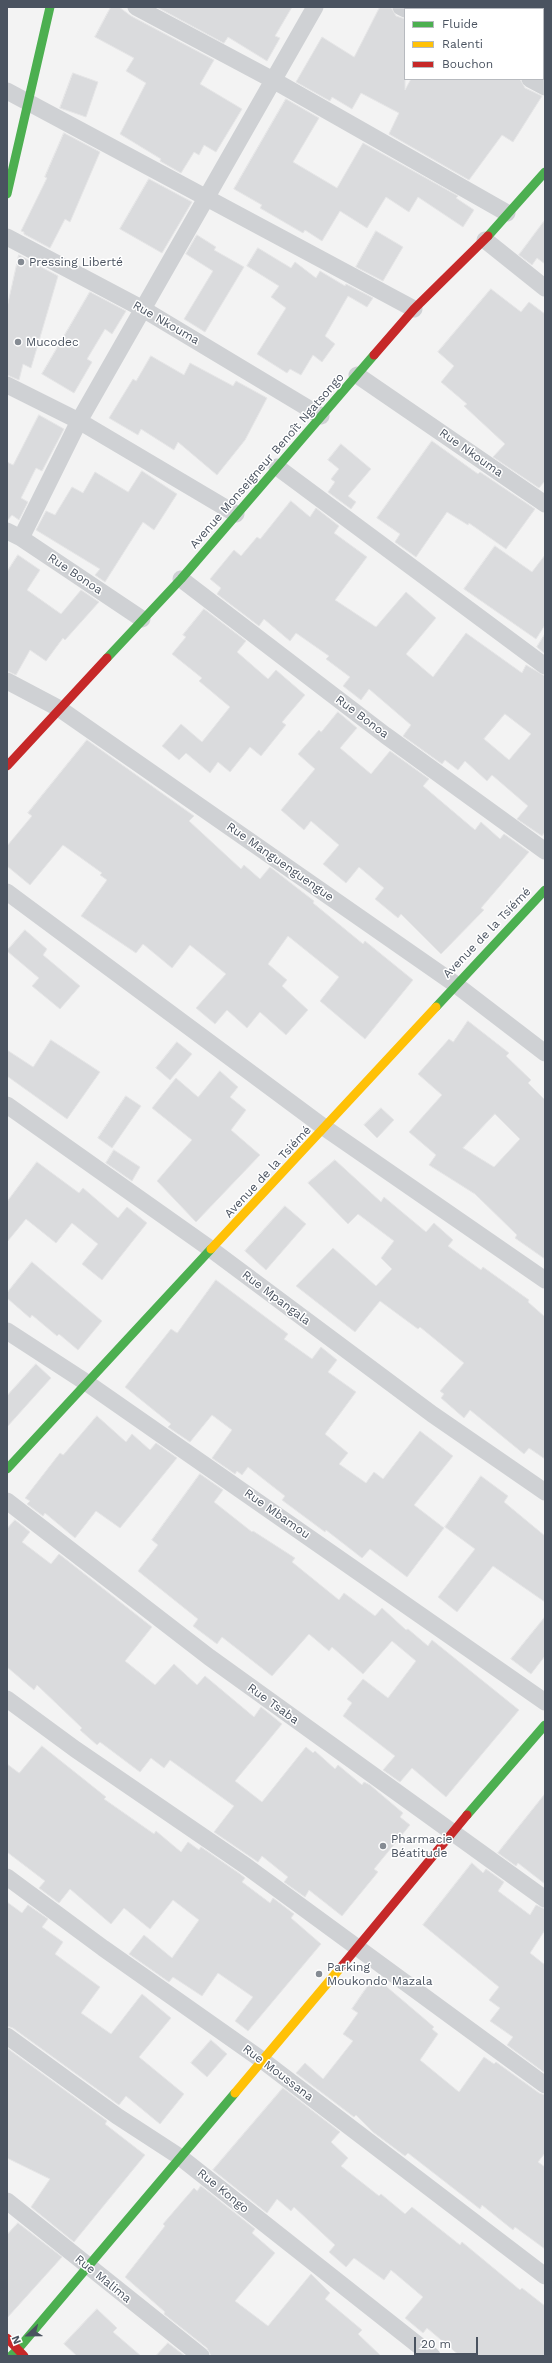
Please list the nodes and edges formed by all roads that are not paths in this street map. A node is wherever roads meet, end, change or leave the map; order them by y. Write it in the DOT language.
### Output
graph roads {
  1 [pos="50,7"];
  2 [pos="136,7"];
  3 [pos="314,7"];
  4 [pos="273,80"];
  5 [pos="532,80"];
  6 [pos="545,87"];
  7 [pos="7,91"];
  8 [pos="28,103"];
  9 [pos="545,172"];
  10 [pos="7,194"];
  11 [pos="207,196"];
  12 [pos="507,212"];
  13 [pos="7,237"];
  14 [pos="485,240"];
  15 [pos="545,288"];
  16 [pos="143,309"];
  17 [pos="414,309"];
  18 [pos="357,375"];
  19 [pos="7,384"];
  20 [pos="321,416"];
  21 [pos="79,421"];
  22 [pos="277,467"];
  23 [pos="545,504"];
  24 [pos="236,514"];
  25 [pos="14,535"];
  26 [pos="181,579"];
  27 [pos="142,619"];
  28 [pos="545,666"];
  29 [pos="7,681"];
  30 [pos="60,709"];
  31 [pos="7,766"];
  32 [pos="545,851"];
  33 [pos="545,890"];
  34 [pos="7,892"];
  35 [pos="455,984"];
  36 [pos="545,1053"];
  37 [pos="7,1105"];
  38 [pos="325,1128"];
  39 [pos="212,1250"];
  40 [pos="545,1280"];
  41 [pos="7,1331"];
  42 [pos="88,1383"];
  43 [pos="7,1469"];
  44 [pos="545,1492"];
  45 [pos="7,1501"];
  46 [pos="7,1699"];
  47 [pos="545,1702"];
  48 [pos="545,1725"];
  49 [pos="452,1832"];
  50 [pos="7,1877"];
  51 [pos="545,1899"];
  52 [pos="358,1947"];
  53 [pos="7,2036"];
  54 [pos="262,2060"];
  55 [pos="545,2085"];
  56 [pos="180,2158"];
  57 [pos="7,2201"];
  58 [pos="88,2267"];
  59 [pos="545,2276"];
  60 [pos="7,2338"];
  61 [pos="21,2353"];
  62 [pos="11,2356"];
  63 [pos="201,2356"];
  64 [pos="432,2356"];
  1 -- 8 [label="main road"];
  2 -- 4 [label="street"];
  3 -- 4 [label="street"];
  4 -- 11 [label="street"];
  4 -- 12 [label="street"];
  5 -- 6 [label="street"];
  7 -- 8 [label="street"];
  8 -- 10 [label="main road"];
  8 -- 11 [label="street"];
  9 -- 12 [label="main road, Avenue Monseigneur Benoît Ngatsongo"];
  11 -- 16 [label="street"];
  11 -- 17 [label="street"];
  12 -- 14 [label="main road, Avenue Monseigneur Benoît Ngatsongo"];
  13 -- 16 [label="street, Rue Nkouma"];
  14 -- 15 [label="street"];
  14 -- 17 [label="main road, Avenue Monseigneur Benoît Ngatsongo"];
  16 -- 20 [label="street, Rue Nkouma"];
  16 -- 21 [label="street"];
  17 -- 18 [label="main road, Avenue Monseigneur Benoît Ngatsongo"];
  18 -- 20 [label="main road, Avenue Monseigneur Benoît Ngatsongo"];
  18 -- 23 [label="street, Rue Nkouma"];
  19 -- 21 [label="street"];
  20 -- 22 [label="main road, Avenue Monseigneur Benoît Ngatsongo"];
  21 -- 24 [label="street"];
  21 -- 25 [label="street"];
  22 -- 24 [label="main road, Avenue Monseigneur Benoît Ngatsongo"];
  22 -- 28 [label="street"];
  24 -- 26 [label="main road, Avenue Monseigneur Benoît Ngatsongo"];
  25 -- 27 [label="street, Rue Bonoa"];
  26 -- 27 [label="main road, Avenue Monseigneur Benoît Ngatsongo"];
  26 -- 32 [label="street, Rue Bonoa"];
  27 -- 30 [label="main road, Avenue Monseigneur Benoît Ngatsongo"];
  29 -- 30 [label="street, Rue Manguenguengue"];
  30 -- 31 [label="main road, Avenue Monseigneur Benoît Ngatsongo"];
  30 -- 35 [label="street, Rue Manguenguengue"];
  33 -- 35 [label="main road, Avenue de la Tsiémé"];
  34 -- 38 [label="street"];
  35 -- 36 [label="street, Rue Manguenguengue"];
  35 -- 38 [label="main road, Avenue de la Tsiémé"];
  37 -- 39 [label="street, Rue Mpangala"];
  38 -- 39 [label="main road, Avenue de la Tsiémé"];
  38 -- 40 [label="street"];
  39 -- 42 [label="main road, Avenue de la Tsiémé"];
  39 -- 44 [label="street, Rue Mpangala"];
  41 -- 42 [label="street, Rue Mbamou"];
  42 -- 43 [label="main road, Avenue de la Tsiémé"];
  42 -- 47 [label="street, Rue Mbamou"];
  45 -- 49 [label="street, Rue Tsaba"];
  46 -- 52 [label="street"];
  48 -- 49 [label="main road"];
  49 -- 51 [label="street, Rue Tsaba"];
  49 -- 52 [label="main road"];
  50 -- 54 [label="street, Rue Moussana"];
  52 -- 54 [label="main road"];
  52 -- 55 [label="street"];
  53 -- 56 [label="street, Rue Kongo"];
  54 -- 56 [label="main road"];
  54 -- 59 [label="street, Rue Moussana"];
  56 -- 58 [label="main road"];
  56 -- 64 [label="street, Rue Kongo"];
  57 -- 58 [label="street, Rue Malima"];
  58 -- 61 [label="main road"];
  58 -- 63 [label="street, Rue Malima"];
  60 -- 61 [label="main road"];
  61 -- 62 [label="main road"];
}
